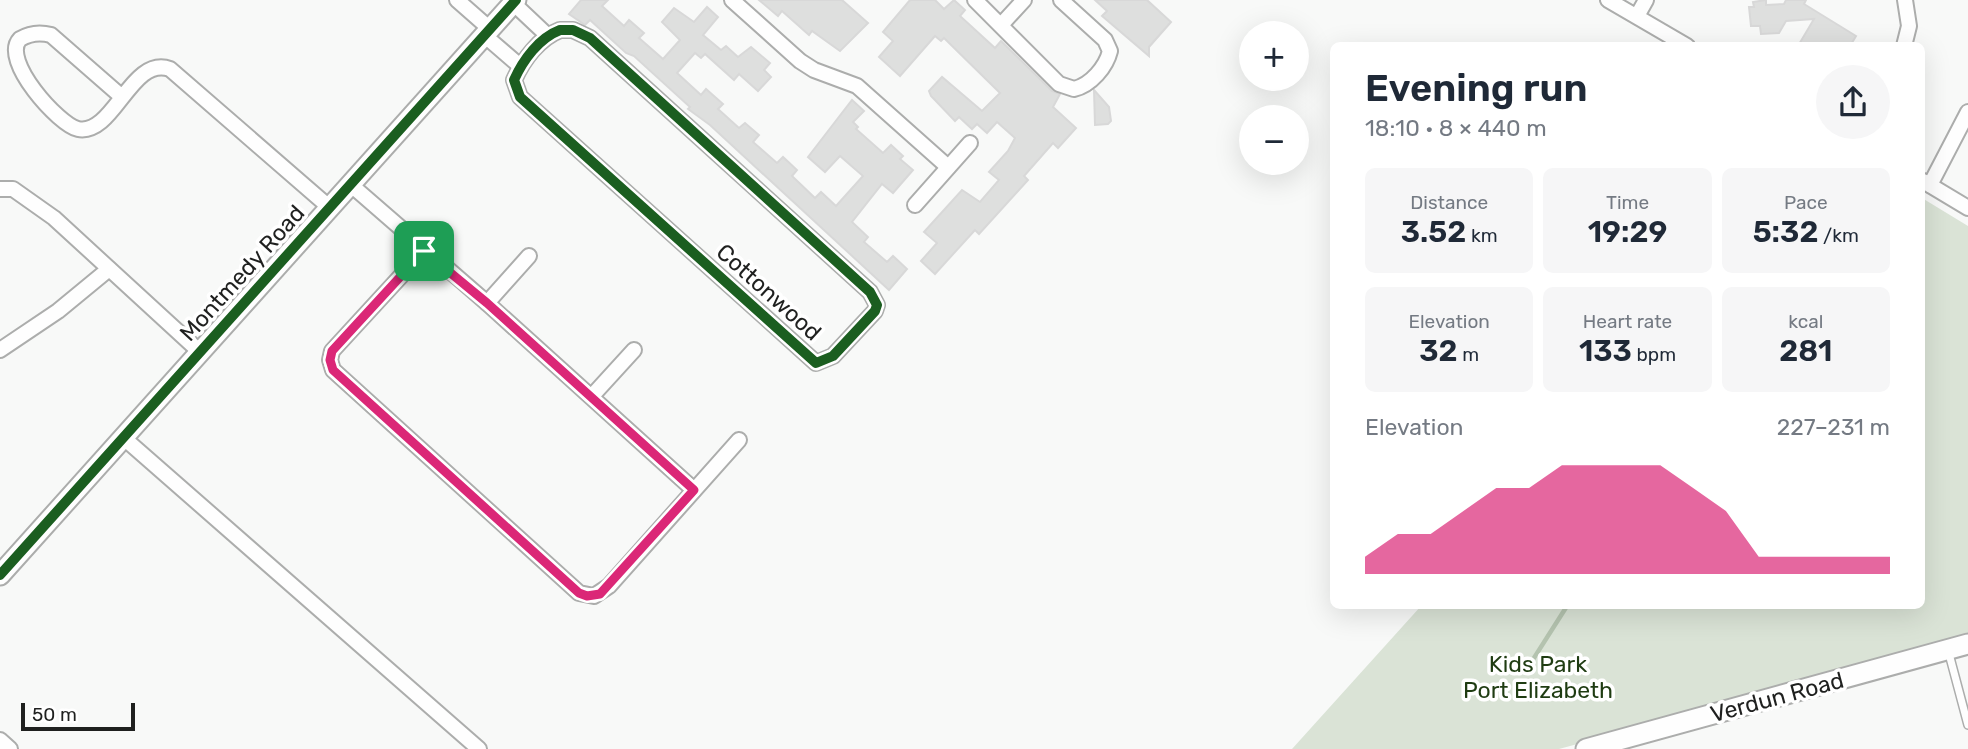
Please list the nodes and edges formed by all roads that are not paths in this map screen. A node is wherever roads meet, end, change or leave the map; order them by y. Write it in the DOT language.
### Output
graph roads {
  1 [pos="457,0"];
  2 [pos="732,0"];
  3 [pos="975,0"];
  4 [pos="1024,0"];
  5 [pos="1061,0"];
  6 [pos="1608,0"];
  7 [pos="1646,0"];
  8 [pos="1905,0"];
  9 [pos="514,2"];
  10 [pos="1637,16"];
  11 [pos="1001,25"];
  12 [pos="487,32"];
  13 [pos="547,35"];
  14 [pos="1680,42"];
  15 [pos="1905,42"];
  16 [pos="520,65"];
  17 [pos="122,97"];
  18 [pos="1968,112"];
  19 [pos="970,143"];
  20 [pos="948,167"];
  21 [pos="1926,183"];
  22 [pos="350,184"];
  23 [pos="0,189"];
  24 [pos="915,205"];
  25 [pos="329,207"];
  26 [pos="1968,208"];
  27 [pos="424,251"];
  28 [pos="529,256"];
  29 [pos="109,269"];
  30 [pos="487,303"];
  31 [pos="0,350"];
  32 [pos="634,350"];
  33 [pos="200,352"];
  34 [pos="592,396"];
  35 [pos="125,439"];
  36 [pos="739,440"];
  37 [pos="694,490"];
  38 [pos="2,569"];
  39 [pos="1968,644"];
  40 [pos="1948,650"];
  41 [pos="1968,725"];
  42 [pos="0,740"];
  43 [pos="10,749"];
  44 [pos="480,749"];
  45 [pos="1586,749"];
  1 -- 12 [label="street"];
  2 -- 20 [label="street"];
  3 -- 11 [label="street"];
  4 -- 11 [label="street"];
  5 -- 11 [label="street"];
  6 -- 10 [label="street"];
  7 -- 10 [label="street"];
  8 -- 15 [label="street"];
  9 -- 12 [label="street, Montmedy Road"];
  9 -- 13 [label="street"];
  10 -- 14 [label="street"];
  12 -- 16 [label="street"];
  12 -- 22 [label="street, Montmedy Road"];
  13 -- 16 [label="street"];
  13 -- 16 [label="street, Cottonwood"];
  17 -- 17 [label="street"];
  17 -- 25 [label="street"];
  18 -- 21 [label="street"];
  19 -- 20 [label="street"];
  20 -- 24 [label="street"];
  21 -- 26 [label="street"];
  22 -- 25 [label="street, Montmedy Road"];
  22 -- 27 [label="street"];
  23 -- 29 [label="street"];
  25 -- 33 [label="street, Montmedy Road"];
  27 -- 30 [label="street"];
  27 -- 37 [label="street"];
  28 -- 30 [label="street"];
  29 -- 31 [label="street"];
  29 -- 33 [label="street"];
  30 -- 34 [label="street"];
  32 -- 34 [label="street"];
  33 -- 35 [label="street, Montmedy Road"];
  34 -- 37 [label="street"];
  35 -- 38 [label="street, Montmedy Road"];
  35 -- 44 [label="street"];
  36 -- 37 [label="street"];
  39 -- 40 [label="street, Verdun Road"];
  40 -- 41 [label="lane"];
  40 -- 45 [label="street, Verdun Road"];
  42 -- 43 [label="street"];
}
